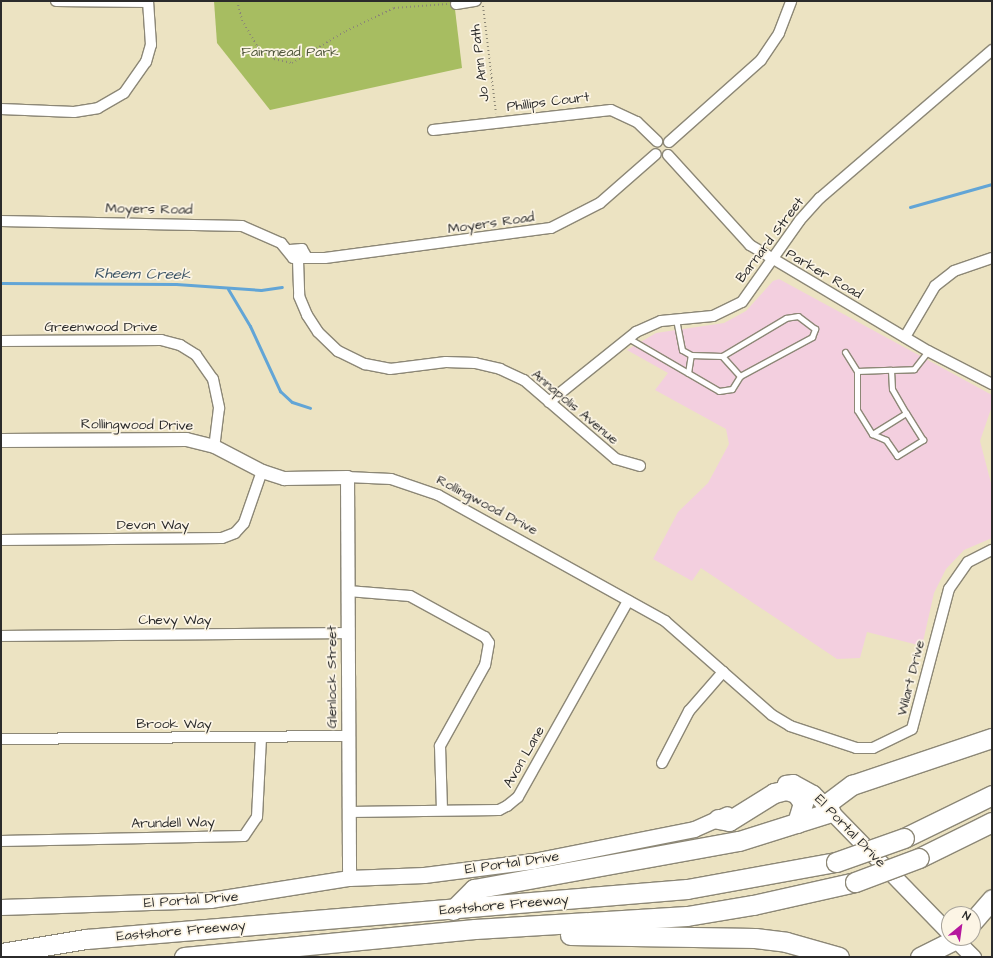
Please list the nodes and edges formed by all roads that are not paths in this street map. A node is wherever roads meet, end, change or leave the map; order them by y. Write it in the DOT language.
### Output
graph roads {
  1 [pos="56,1"];
  2 [pos="476,1"];
  3 [pos="791,1"];
  4 [pos="148,2"];
  5 [pos="456,4"];
  6 [pos="992,50"];
  7 [pos="1,109"];
  8 [pos="433,130"];
  9 [pos="657,141"];
  10 [pos="669,142"];
  11 [pos="656,154"];
  12 [pos="668,155"];
  13 [pos="1,221"];
  14 [pos="302,258"];
  15 [pos="992,258"];
  16 [pos="772,260"];
  17 [pos="676,320"];
  18 [pos="905,337"];
  19 [pos="628,338"];
  20 [pos="1,341"];
  21 [pos="928,350"];
  22 [pos="845,352"];
  23 [pos="691,355"];
  24 [pos="722,356"];
  25 [pos="891,370"];
  26 [pos="857,372"];
  27 [pos="688,373"];
  28 [pos="740,376"];
  29 [pos="992,384"];
  30 [pos="549,402"];
  31 [pos="906,413"];
  32 [pos="872,434"];
  33 [pos="1,440"];
  34 [pos="214,446"];
  35 [pos="640,466"];
  36 [pos="262,471"];
  37 [pos="347,477"];
  38 [pos="1,540"];
  39 [pos="992,550"];
  40 [pos="348,591"];
  41 [pos="628,601"];
  42 [pos="349,633"];
  43 [pos="1,636"];
  44 [pos="723,672"];
  45 [pos="790,726"];
  46 [pos="348,736"];
  47 [pos="261,738"];
  48 [pos="992,738"];
  49 [pos="1,739"];
  50 [pos="662,763"];
  51 [pos="992,795"];
  52 [pos="828,809"];
  53 [pos="442,810"];
  54 [pos="349,812"];
  55 [pos="718,819"];
  56 [pos="992,822"];
  57 [pos="798,823"];
  58 [pos="1,841"];
  59 [pos="349,878"];
  60 [pos="992,899"];
  61 [pos="1,907"];
  62 [pos="453,910"];
  63 [pos="981,912"];
  64 [pos="941,924"];
  65 [pos="475,929"];
  66 [pos="941,945"];
  67 [pos="963,946"];
  68 [pos="1,953"];
  69 [pos="184,957"];
  70 [pos="839,957"];
  71 [pos="920,957"];
  72 [pos="973,957"];
  1 -- 4 [label="street"];
  2 -- 5 [label="street"];
  3 -- 10 [label="street"];
  4 -- 7 [label="street"];
  6 -- 16 [label="street, Barnard Street"];
  8 -- 9 [label="street, Phillips Court"];
  9 -- 10 [label="street"];
  9 -- 11 [label="street"];
  10 -- 12 [label="street"];
  11 -- 12 [label="street"];
  11 -- 14 [label="street, Moyers Road"];
  12 -- 16 [label="street, Parker Road"];
  13 -- 14 [label="street, Moyers Road"];
  14 -- 30 [label="street, Annapolis Avenue"];
  15 -- 18 [label="street"];
  16 -- 17 [label="street, Barnard Street"];
  16 -- 18 [label="street, Parker Road"];
  17 -- 19 [label="street, Barnard Street"];
  17 -- 23 [label="lane"];
  18 -- 21 [label="street, Parker Road"];
  19 -- 27 [label="lane"];
  19 -- 30 [label="street, Barnard Street"];
  20 -- 34 [label="street, Greenwood Drive"];
  21 -- 25 [label="lane"];
  21 -- 29 [label="street, Parker Road"];
  22 -- 26 [label="lane"];
  23 -- 24 [label="lane"];
  23 -- 27 [label="lane"];
  24 -- 28 [label="lane"];
  24 -- 28 [label="lane"];
  25 -- 26 [label="lane"];
  25 -- 31 [label="lane"];
  26 -- 32 [label="lane"];
  27 -- 28 [label="lane"];
  30 -- 35 [label="street, Annapolis Avenue"];
  31 -- 32 [label="lane"];
  31 -- 32 [label="lane"];
  33 -- 34 [label="street, Rollingwood Drive"];
  34 -- 36 [label="street, Rollingwood Drive"];
  36 -- 37 [label="street, Rollingwood Drive"];
  36 -- 38 [label="street, Devon Way"];
  37 -- 40 [label="street, Glenlock Street"];
  37 -- 41 [label="street, Rollingwood Drive"];
  39 -- 45 [label="street, Wilart Drive"];
  40 -- 42 [label="street, Glenlock Street"];
  40 -- 53 [label="street"];
  41 -- 44 [label="street, Rollingwood Drive"];
  41 -- 53 [label="street, Avon Lane"];
  42 -- 43 [label="street, Chevy Way"];
  42 -- 46 [label="street, Glenlock Street"];
  44 -- 45 [label="street, Rollingwood Drive"];
  44 -- 50 [label="street"];
  46 -- 47 [label="street, Brook Way"];
  46 -- 54 [label="street, Glenlock Street"];
  47 -- 49 [label="street, Brook Way"];
  47 -- 58 [label="street, Arundell Way"];
  48 -- 52 [label="highway"];
  51 -- 62 [label="highway, Eastshore Freeway, bridge"];
  52 -- 55 [label="main road, El Portal Drive"];
  52 -- 57 [label="highway"];
  52 -- 64 [label="main road, El Portal Drive"];
  53 -- 54 [label="street, Avon Lane"];
  54 -- 59 [label="street, Glenlock Street"];
  55 -- 57 [label="highway"];
  55 -- 59 [label="main road, El Portal Drive"];
  56 -- 65 [label="highway, Eastshore Freeway, bridge"];
  57 -- 62 [label="highway"];
  59 -- 61 [label="main road, El Portal Drive"];
  60 -- 63 [label="highway"];
  62 -- 68 [label="highway, Eastshore Freeway"];
  65 -- 69 [label="highway, Eastshore Freeway"];
  65 -- 70 [label="highway"];
  66 -- 71 [label="highway"];
  67 -- 72 [label="main road, El Portal Drive"];
}
